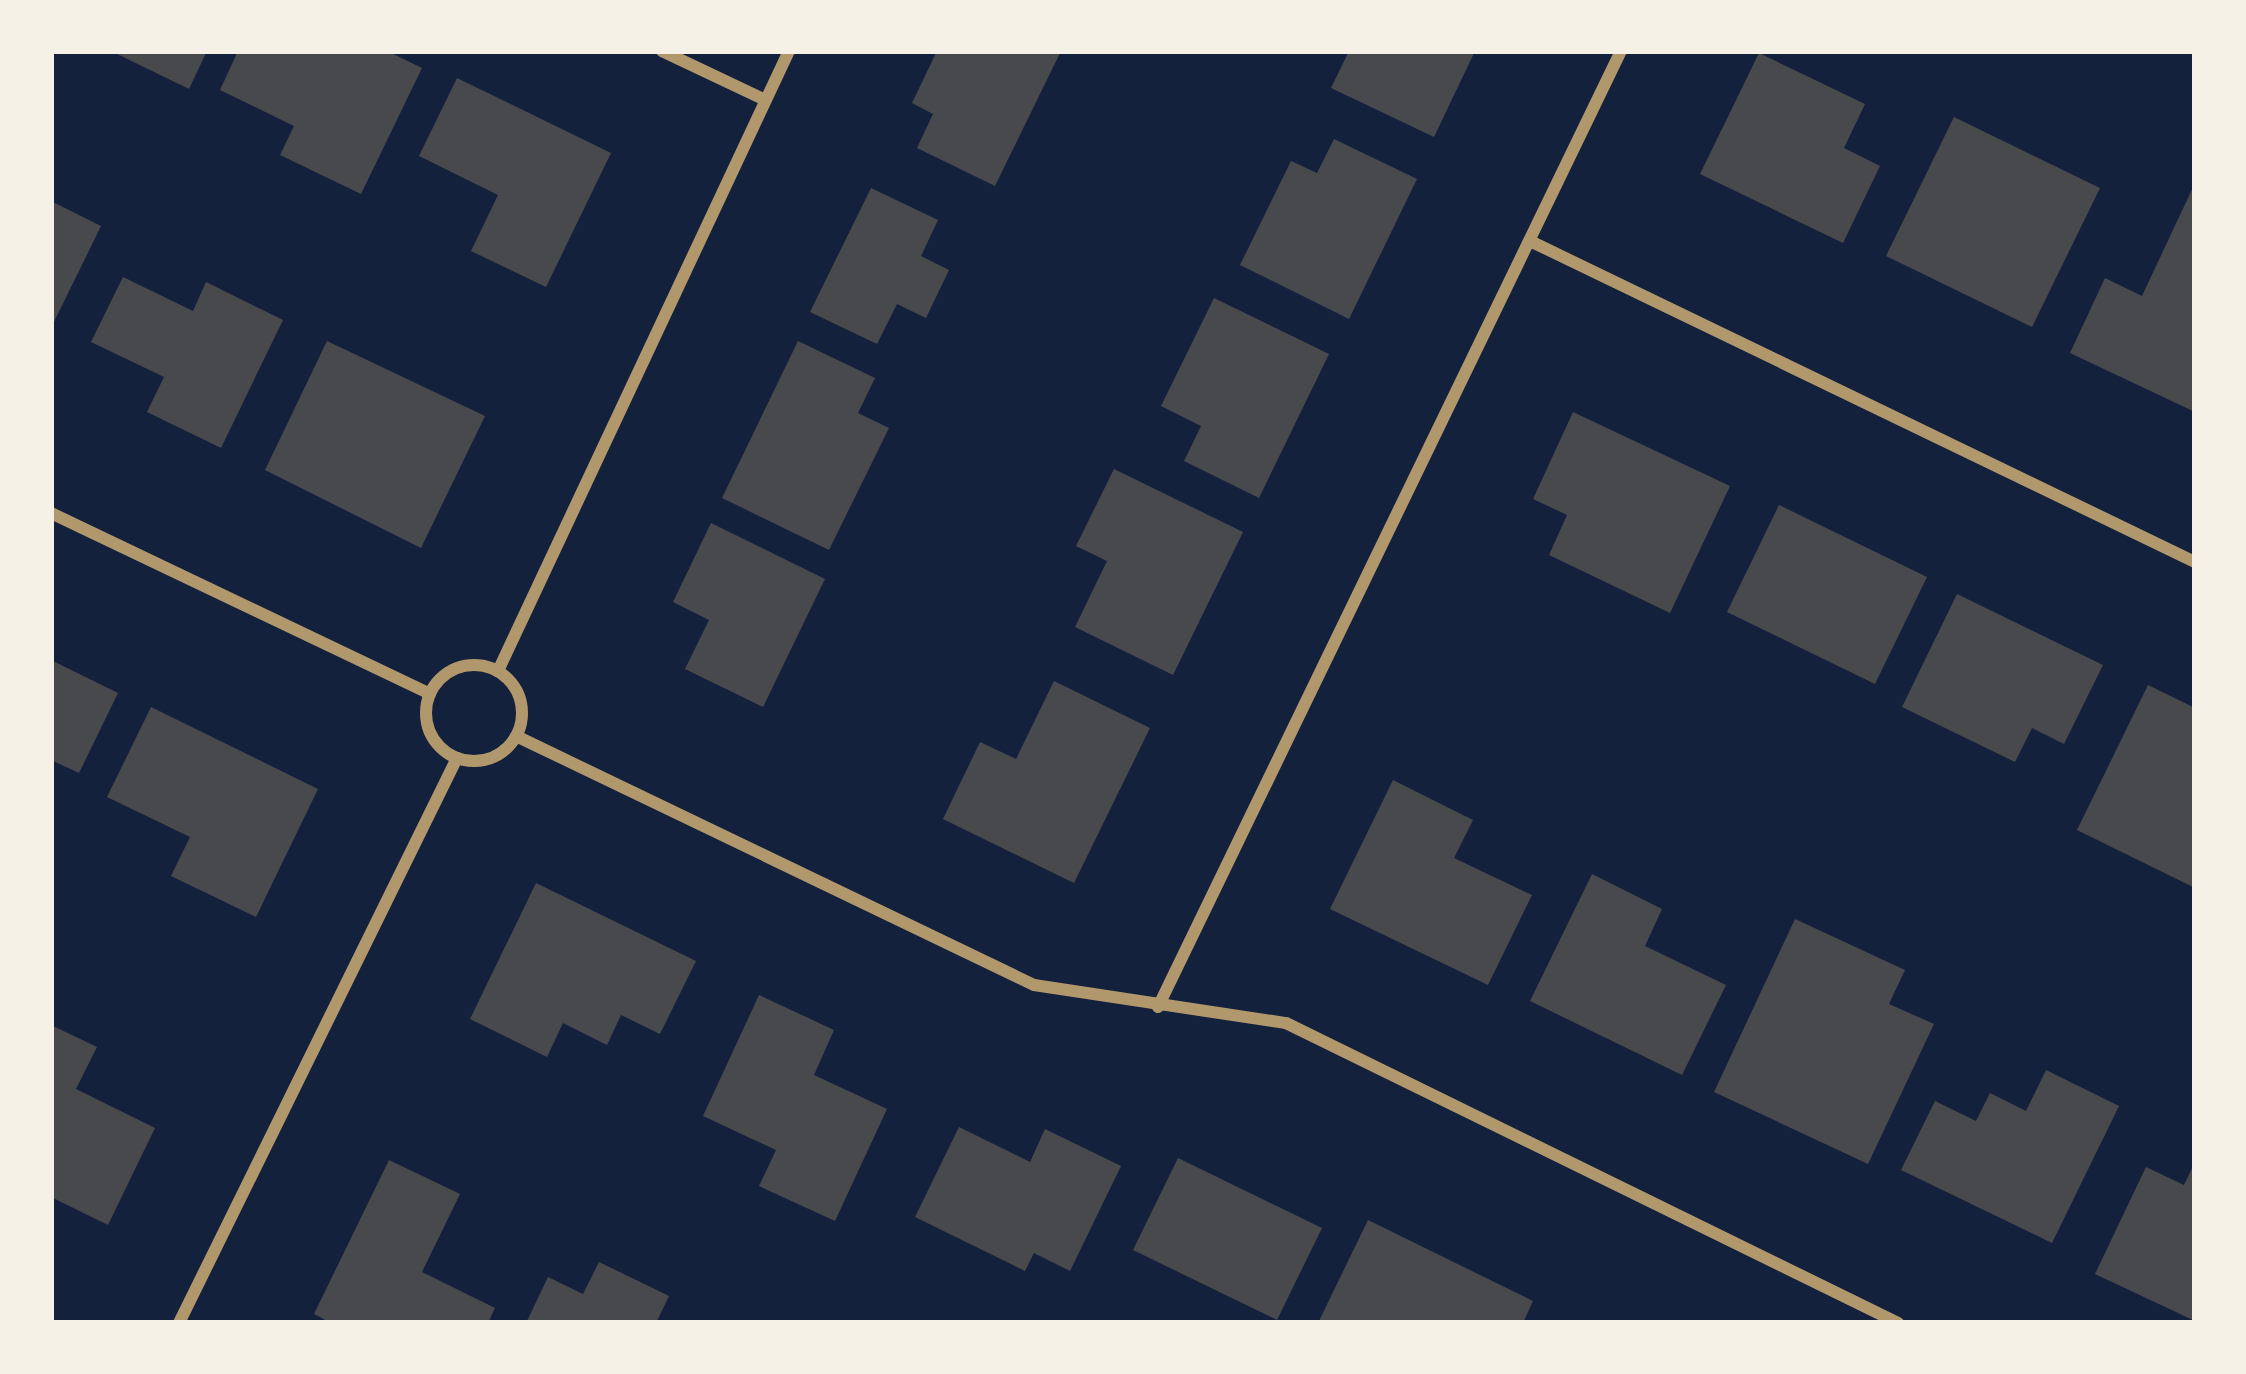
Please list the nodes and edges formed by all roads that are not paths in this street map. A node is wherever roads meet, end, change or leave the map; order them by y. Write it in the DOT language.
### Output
graph roads {
  1 [pos="662,51"];
  2 [pos="789,51"];
  3 [pos="1621,51"];
  4 [pos="765,100"];
  5 [pos="1530,241"];
  6 [pos="51,513"];
  7 [pos="2195,562"];
  8 [pos="498,671"];
  9 [pos="430,694"];
  10 [pos="516,736"];
  11 [pos="457,758"];
  12 [pos="1158,1007"];
  13 [pos="179,1323"];
  14 [pos="1898,1323"];
  1 -- 4 [label="street"];
  2 -- 4 [label="street"];
  3 -- 5 [label="street"];
  4 -- 8 [label="street"];
  5 -- 7 [label="street"];
  5 -- 12 [label="street"];
  6 -- 9 [label="street"];
  8 -- 9 [label="street"];
  8 -- 10 [label="street"];
  9 -- 11 [label="street"];
  10 -- 11 [label="street"];
  10 -- 12 [label="street"];
  11 -- 13 [label="street"];
  12 -- 14 [label="street"];
}
